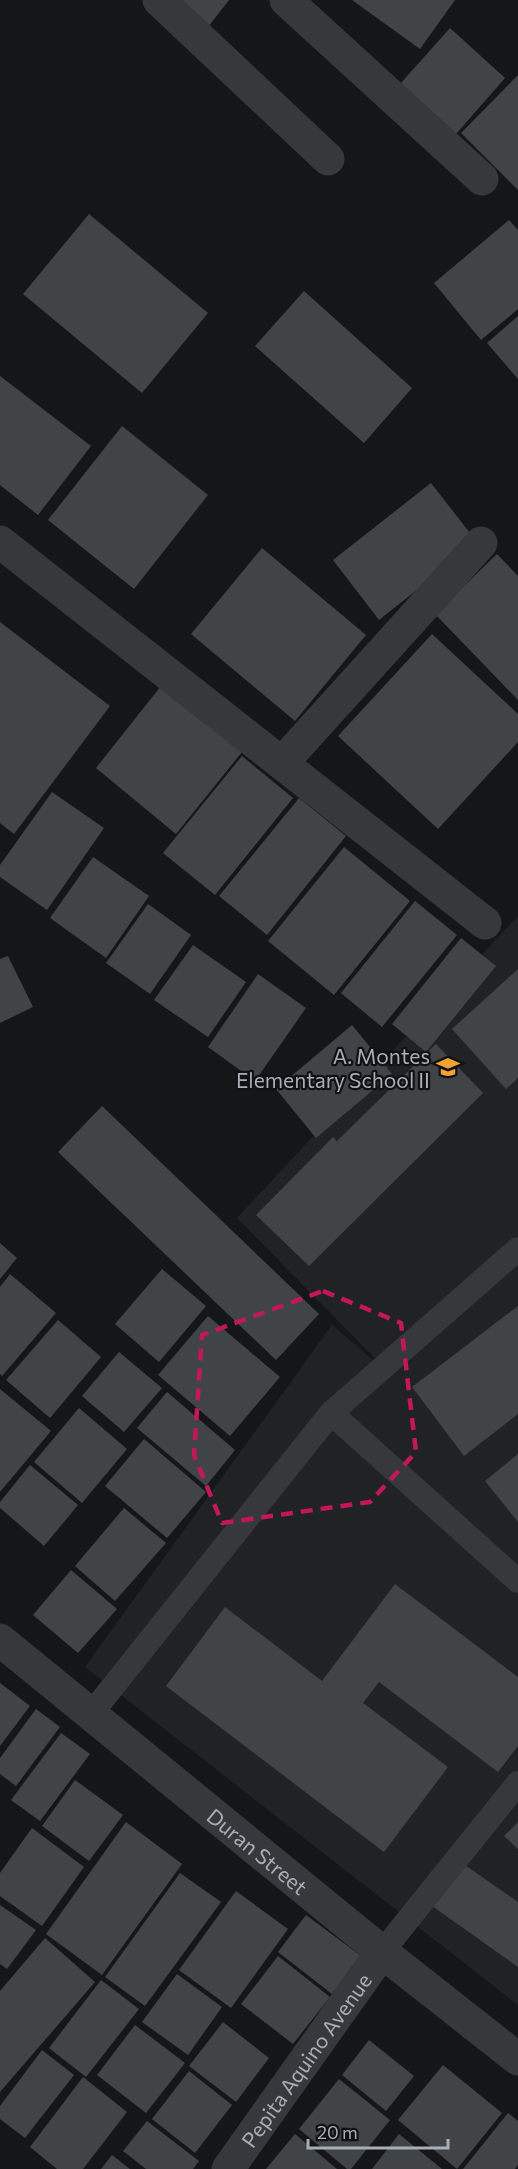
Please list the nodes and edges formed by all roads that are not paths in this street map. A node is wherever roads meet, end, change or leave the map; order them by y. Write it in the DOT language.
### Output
graph roads {
  1 [pos="159,0"];
  2 [pos="285,0"];
  3 [pos="328,159"];
  4 [pos="482,179"];
  5 [pos="0,542"];
  6 [pos="481,543"];
  7 [pos="282,763"];
  8 [pos="485,923"];
  9 [pos="518,1249"];
  10 [pos="331,1413"];
  11 [pos="518,1581"];
  12 [pos="0,1640"];
  13 [pos="90,1714"];
  14 [pos="518,1783"];
  15 [pos="382,1952"];
  16 [pos="518,2059"];
  17 [pos="228,2169"];
  1 -- 3 [label="street"];
  2 -- 4 [label="street"];
  5 -- 7 [label="street"];
  6 -- 7 [label="street"];
  7 -- 8 [label="street"];
  9 -- 10 [label="lane"];
  10 -- 11 [label="lane"];
  10 -- 13 [label="lane"];
  12 -- 13 [label="street, Duran Street"];
  13 -- 15 [label="street, Duran Street"];
  14 -- 15 [label="lane"];
  15 -- 16 [label="street, Duran Street"];
  15 -- 17 [label="street, Pepita Aquino Avenue"];
}
